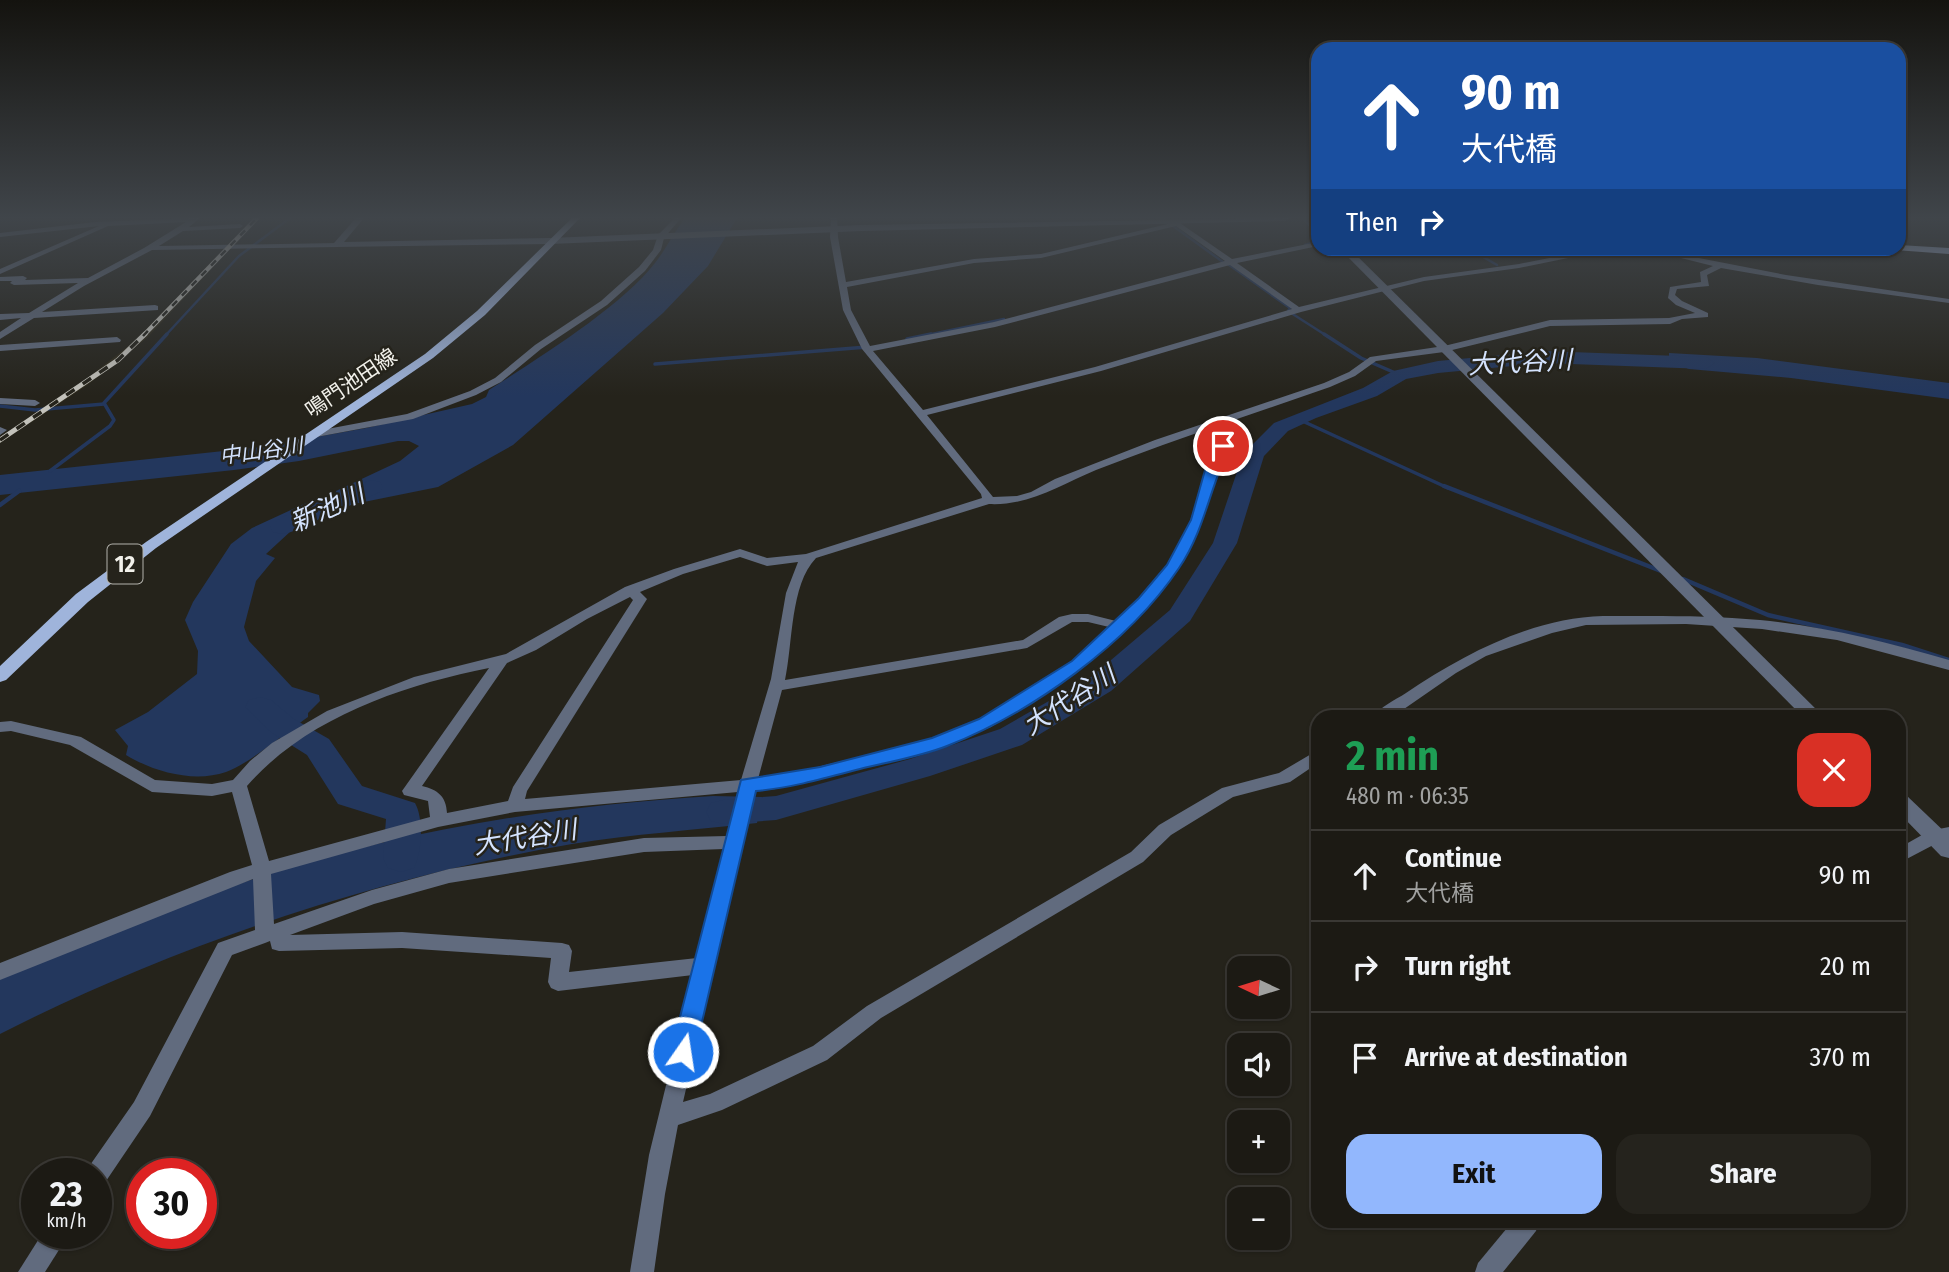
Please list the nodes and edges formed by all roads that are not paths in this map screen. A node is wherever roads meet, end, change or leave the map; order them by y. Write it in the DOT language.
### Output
graph roads {
  1 [pos="94,277"];
  2 [pos="515,277"];
  3 [pos="633,277"];
  4 [pos="841,277"];
  5 [pos="884,277"];
  6 [pos="1173,277"];
  7 [pos="1252,277"];
  8 [pos="1372,277"];
  9 [pos="1436,277"];
  10 [pos="1702,277"];
  11 [pos="1784,277"];
  12 [pos="0,279"];
  13 [pos="89,280"];
  14 [pos="842,285"];
  15 [pos="1384,290"];
  16 [pos="1949,301"];
  17 [pos="155,308"];
  18 [pos="1298,310"];
  19 [pos="34,314"];
  20 [pos="0,317"];
  21 [pos="0,336"];
  22 [pos="117,340"];
  23 [pos="0,348"];
  24 [pos="866,349"];
  25 [pos="1446,351"];
  26 [pos="0,401"];
  27 [pos="35,403"];
  28 [pos="920,414"];
  29 [pos="1231,418"];
  30 [pos="309,437"];
  31 [pos="988,500"];
  32 [pos="807,558"];
  33 [pos="630,590"];
  34 [pos="1716,619"];
  35 [pos="1121,626"];
  36 [pos="502,660"];
  37 [pos="1949,665"];
  38 [pos="0,676"];
  39 [pos="775,686"];
  40 [pos="1391,710"];
  41 [pos="1808,710"];
  42 [pos="0,727"];
  43 [pos="1311,760"];
  44 [pos="237,785"];
  45 [pos="747,789"];
  46 [pos="515,806"];
  47 [pos="1906,806"];
  48 [pos="438,821"];
  49 [pos="735,836"];
  50 [pos="1944,840"];
  51 [pos="1906,854"];
  52 [pos="262,872"];
  53 [pos="270,931"];
  54 [pos="706,965"];
  55 [pos="0,972"];
  56 [pos="669,1117"];
  57 [pos="108,1158"];
  58 [pos="1522,1228"];
  59 [pos="46,1249"];
  60 [pos="30,1272"];
  61 [pos="642,1272"];
  62 [pos="1487,1272"];
  1 -- 13 [label="street"];
  2 -- 30 [label="main road, 鳴門池田線 / 12"];
  3 -- 30 [label="street"];
  4 -- 14 [label="street"];
  5 -- 14 [label="street"];
  6 -- 24 [label="street"];
  7 -- 18 [label="street"];
  8 -- 15 [label="street"];
  9 -- 15 [label="street"];
  10 -- 25 [label="street"];
  11 -- 16 [label="street"];
  12 -- 13 [label="street"];
  13 -- 19 [label="street"];
  14 -- 24 [label="street"];
  15 -- 18 [label="street"];
  15 -- 25 [label="street"];
  17 -- 19 [label="street"];
  18 -- 28 [label="street"];
  19 -- 20 [label="street"];
  19 -- 21 [label="street"];
  22 -- 23 [label="street"];
  24 -- 28 [label="street"];
  25 -- 29 [label="street"];
  25 -- 34 [label="street"];
  26 -- 27 [label="street"];
  28 -- 31 [label="street"];
  29 -- 31 [label="street"];
  29 -- 35 [label="street"];
  30 -- 38 [label="main road, 鳴門池田線 / 12"];
  31 -- 32 [label="street"];
  32 -- 33 [label="street"];
  32 -- 39 [label="street"];
  33 -- 36 [label="street"];
  33 -- 46 [label="street"];
  34 -- 37 [label="street"];
  34 -- 40 [label="street"];
  34 -- 41 [label="street"];
  35 -- 39 [label="street"];
  35 -- 45 [label="street"];
  36 -- 44 [label="street"];
  36 -- 48 [label="street"];
  39 -- 45 [label="street"];
  42 -- 44 [label="street"];
  43 -- 56 [label="street"];
  44 -- 52 [label="street"];
  45 -- 46 [label="street"];
  45 -- 49 [label="street"];
  46 -- 48 [label="street"];
  47 -- 50 [label="street"];
  48 -- 52 [label="street"];
  49 -- 53 [label="street"];
  49 -- 54 [label="street"];
  50 -- 51 [label="street"];
  52 -- 53 [label="street"];
  52 -- 55 [label="street"];
  53 -- 54 [label="street"];
  53 -- 57 [label="street"];
  54 -- 56 [label="street"];
  56 -- 61 [label="street"];
  58 -- 62 [label="street"];
  59 -- 60 [label="street"];
}
